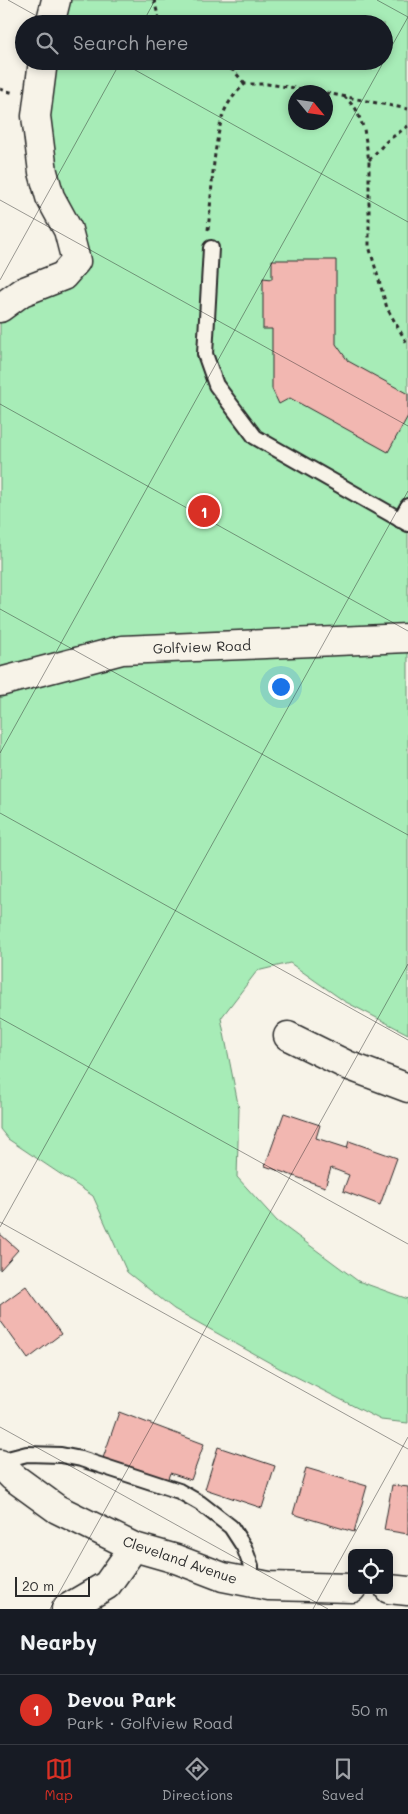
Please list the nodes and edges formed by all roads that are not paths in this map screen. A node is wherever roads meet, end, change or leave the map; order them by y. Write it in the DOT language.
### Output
graph roads {
  1 [pos="56,0"];
  2 [pos="52,15"];
  3 [pos="42,70"];
  4 [pos="211,248"];
  5 [pos="0,308"];
  6 [pos="408,506"];
  7 [pos="404,522"];
  8 [pos="408,638"];
  9 [pos="0,682"];
  10 [pos="288,1036"];
  11 [pos="408,1088"];
  12 [pos="0,1462"];
  13 [pos="134,1547"];
  14 [pos="250,1582"];
  15 [pos="348,1588"];
  16 [pos="393,1589"];
  17 [pos="408,1591"];
  18 [pos="66,1609"];
  1 -- 2 [label="street"];
  3 -- 5 [label="street"];
  4 -- 7 [label="lane"];
  6 -- 7 [label="lane"];
  8 -- 9 [label="street, Golfview Road"];
  10 -- 11 [label="street"];
  12 -- 13 [label="street, Cleveland Avenue"];
  12 -- 14 [label="lane"];
  13 -- 14 [label="street, Cleveland Avenue"];
  13 -- 18 [label="street"];
  14 -- 15 [label="street, Cleveland Avenue"];
  16 -- 17 [label="street"];
}
